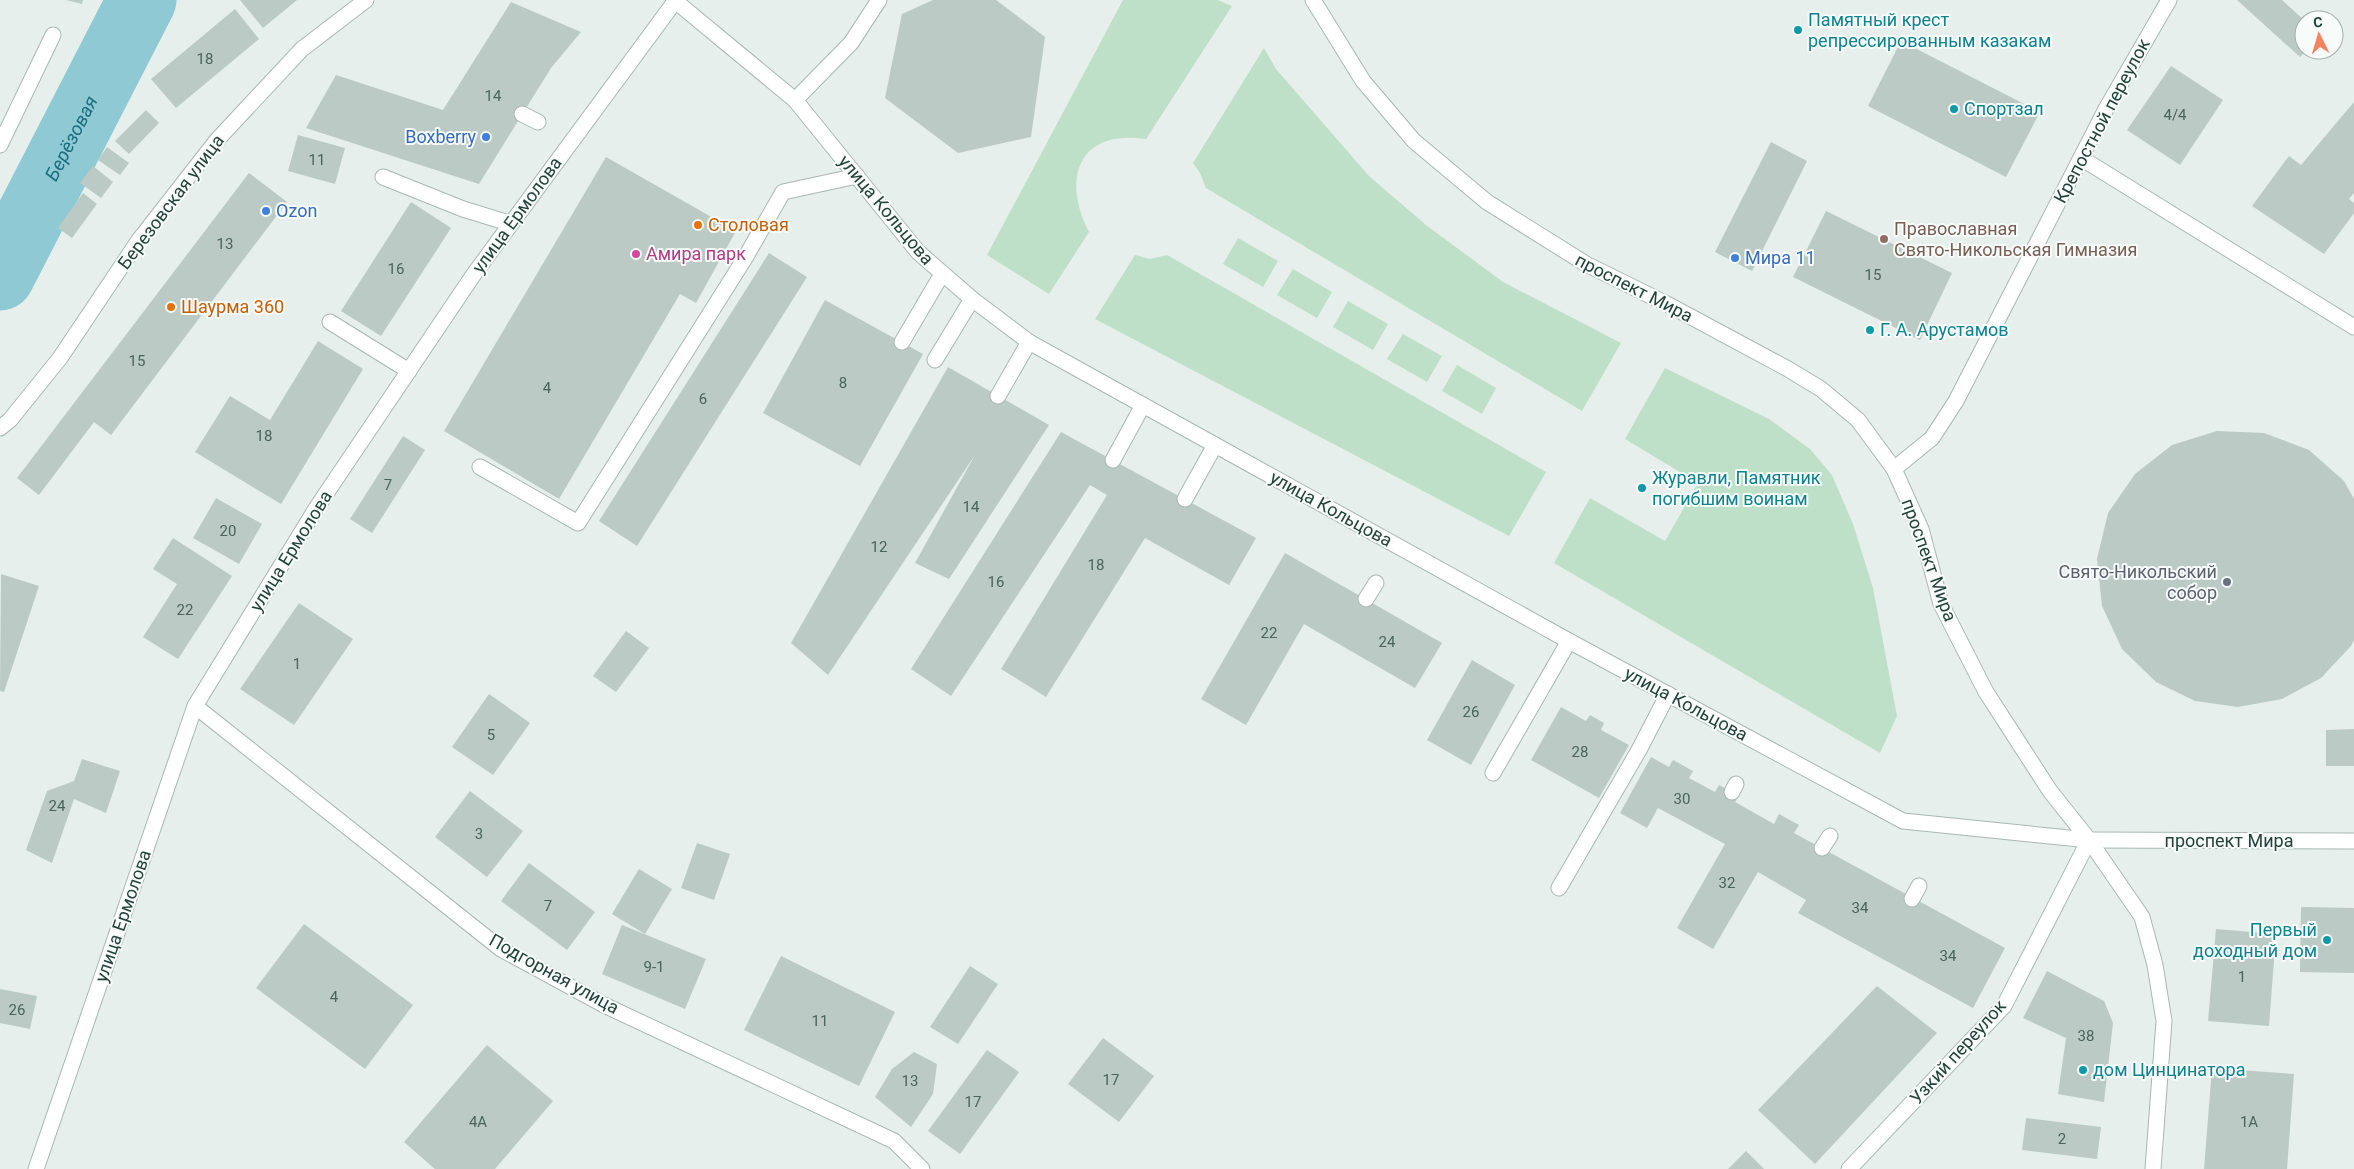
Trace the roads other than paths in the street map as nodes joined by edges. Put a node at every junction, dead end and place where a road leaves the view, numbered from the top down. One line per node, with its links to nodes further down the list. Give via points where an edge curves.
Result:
1 (366, 0): 25 (street, Березовская улица, via 302,49 217,140 140,240 60,358)
2 (675, 0): 7 (street, улица Кольцова); 14 (street, улица Ермолова)
3 (879, 0): 7 (street, via 852,43)
4 (1313, 0): 29 (street, проспект Мира, via 1363,81 1382,104 1414,141 1486,202 1586,264 1788,368 1820,389 1858,420)
5 (2169, 0): 11 (street, Крепостной переулок)
6 (53, 35): 10 (street)
7 (795, 100): 12 (street, улица Кольцова)
8 (522, 114): 9 (street)
9 (538, 122)
10 (0, 145)
11 (2081, 158): 18 (street); 29 (street, Крепостной переулок, via 1956,401 1932,438)
12 (857, 176): 15 (street, улица Кольцова, via 918,252); 28 (street, via 782,192 745,258 578,522)
13 (383, 177): 14 (street)
14 (509, 223): 22 (street, улица Ермолова)
15 (942, 274): 16 (street, улица Кольцова); 19 (street)
16 (972, 299): 20 (street, улица Кольцова); 21 (street)
17 (330, 322): 22 (street)
18 (2354, 327)
19 (902, 342)
20 (1029, 342): 23 (street); 24 (street, улица Кольцова)
21 (935, 360)
22 (408, 371): 35 (street, улица Ермолова, via 317,507)
23 (998, 396)
24 (1143, 405): 26 (street, улица Кольцова); 27 (street)
25 (0, 428)
26 (1215, 445): 30 (street); 33 (street, улица Кольцова)
27 (1113, 460)
28 (480, 467)
29 (1894, 470): 37 (street, проспект Мира, via 1921,529 1942,604 1986,692 2050,790)
30 (1185, 499)
31 (1376, 583): 32 (street)
32 (1366, 599)
33 (1569, 641): 34 (street, улица Кольцова); 36 (street)
34 (1668, 694): 37 (street, улица Кольцова, via 1903,820); 39 (street)
35 (195, 706): 40 (street, улица Ермолова); 41 (street, Подгорная улица, via 501,949 604,1004 894,1141)
36 (1493, 773)
37 (2089, 840): 38 (street, проспект Мира); 42 (street, Узкий переулок, via 2004,1006); 43 (street, via 2142,918 2155,964 2164,1021)
38 (2354, 841)
39 (1559, 888)
40 (36, 1169)
41 (922, 1169)
42 (1848, 1169)
43 (2153, 1169)

